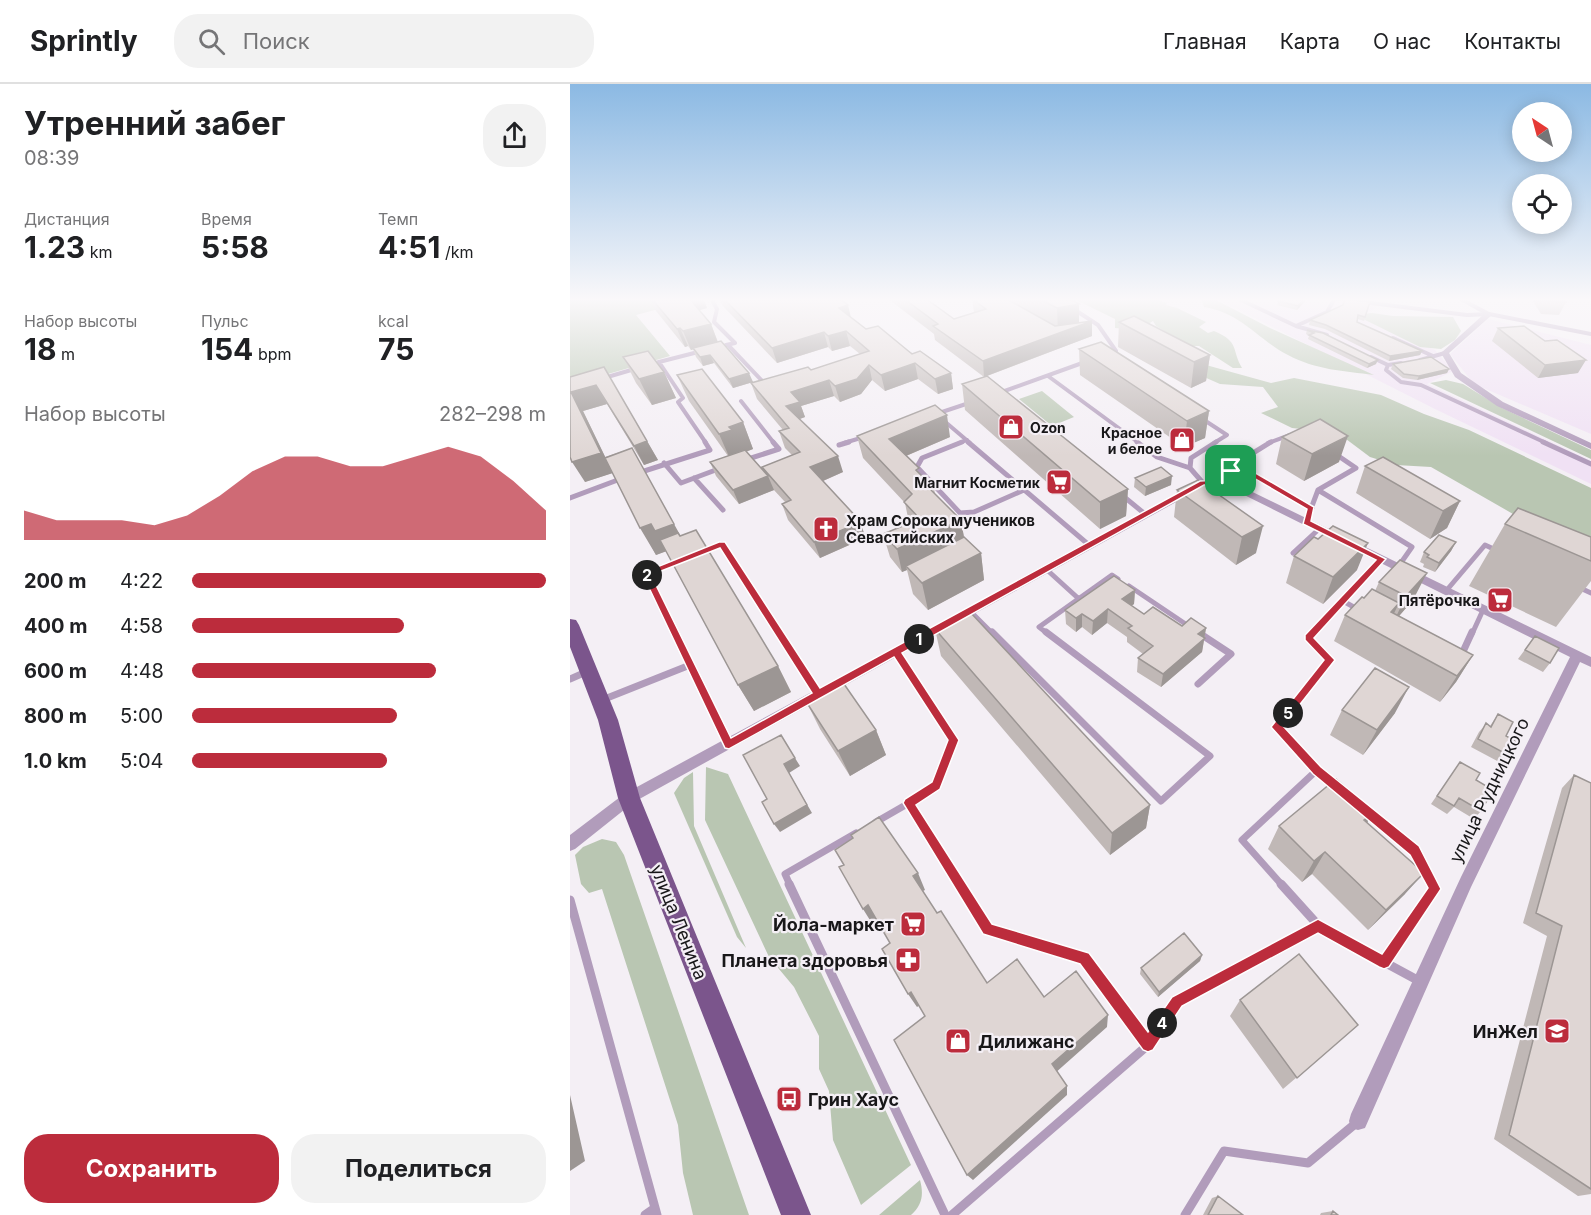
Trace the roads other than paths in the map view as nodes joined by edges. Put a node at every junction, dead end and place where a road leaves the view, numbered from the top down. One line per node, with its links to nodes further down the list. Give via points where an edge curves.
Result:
1 (705, 351): 11 (lane)
2 (733, 351): 16 (lane)
3 (1116, 351): 7 (lane); 10 (lane)
4 (1422, 351): 9 (lane)
5 (1448, 351): 6 (street)
6 (1445, 353): 9 (lane); 29 (street, via 1458,375 1500,404)
7 (1106, 354)
8 (1369, 356): 13 (lane)
9 (1434, 356): 13 (lane)
10 (1124, 359)
11 (659, 362): 15 (lane); 31 (lane, via 683,398 678,402 710,450)
12 (1087, 362): 14 (lane)
13 (1388, 365): 33 (lane, via 1386,370 1403,384 1420,385)
14 (1048, 376): 17 (lane); 36 (lane, via 1157,457)
15 (592, 381)
16 (768, 388)
17 (999, 393): 18 (lane); 21 (lane)
18 (988, 396)
19 (741, 400): 32 (lane, via 779,449)
20 (978, 400): 22 (lane)
21 (1008, 400)
22 (936, 414): 24 (lane); 27 (lane)
23 (1197, 416): 36 (lane, via 1227,435 1191,458)
24 (926, 417)
25 (872, 434): 28 (lane)
26 (1301, 436): 34 (lane, via 1293,434 1269,441)
27 (967, 440): 40 (lane); 40 (lane, via 922,458 917,467 960,513 974,512)
28 (839, 445)
29 (1591, 446)
30 (1327, 447): 41 (lane, via 1356,468)
31 (664, 463): 37 (lane, via 681,483); 43 (lane)
32 (737, 463)
33 (1591, 464)
34 (1237, 466): 38 (lane); 44 (lane)
35 (726, 467): 37 (lane)
36 (1190, 468): 39 (lane)
37 (694, 478): 45 (lane)
38 (1226, 482): 39 (street); 47 (street)
39 (1201, 488): 46 (street)
40 (1024, 490): 49 (lane)
41 (1318, 490): 44 (lane); 53 (lane, via 1412,547)
42 (1121, 494): 46 (lane)
43 (570, 498)
44 (1311, 508): 47 (lane)
45 (723, 510)
46 (1146, 514): 49 (street)
47 (1306, 522): 48 (street)
48 (1319, 528): 50 (lane); 52 (street)
49 (1089, 545): 54 (street)
50 (1293, 553)
51 (1506, 555): 56 (lane, via 1485,545)
52 (1381, 559): 53 (street); 59 (lane)
53 (1398, 567): 56 (street)
54 (1046, 569): 58 (lane); 61 (street)
55 (1570, 583): 57 (lane)
56 (1446, 591): 60 (street)
57 (1591, 593)
58 (1079, 599): 61 (lane, via 1039,627 1210,756 1161,801); 70 (lane, via 1112,575 1231,654)
59 (1343, 601): 62 (lane); 74 (lane, via 1309,638 1330,660 1276,727)
60 (1484, 610): 65 (street); 66 (lane)
61 (970, 611): 64 (street)
62 (1364, 612)
63 (570, 626): 68 (main road, улица Ленина)
64 (896, 652): 71 (street); 77 (lane, via 953,740 936,786)
65 (1584, 658): 83 (street, улица Рудницкого, via 1466,882)
66 (1457, 664)
67 (690, 665): 71 (lane, via 646,573 722,544); 72 (lane); 73 (lane)
68 (588, 671): 69 (lane); 72 (main road, улица Ленина)
69 (570, 679)
70 (1198, 684)
71 (818, 694): 73 (street)
72 (600, 700): 76 (main road, улица Ленина)
73 (729, 744): 76 (street)
74 (1317, 770): 75 (lane); 81 (lane, via 1242,840)
75 (1344, 792)
76 (629, 798): 79 (street); 88 (main road, улица Ленина)
77 (909, 803): 84 (lane, via 988,929 1084,958); 89 (lane, via 785,874)
78 (1362, 807): 82 (lane, via 1415,850 1435,889)
79 (570, 844)
80 (570, 900): 86 (lane)
81 (1318, 925): 82 (lane); 84 (lane, via 1177,1002)
82 (1384, 962): 83 (lane)
83 (1421, 982): 85 (street, улица Рудницкого)
84 (1148, 1045): 90 (lane)
85 (1358, 1121): 91 (lane, via 1308,1163 1224,1151)
86 (656, 1211): 87 (lane)
87 (645, 1215)
88 (796, 1215)
89 (945, 1215)
90 (952, 1215)
91 (1185, 1215)

